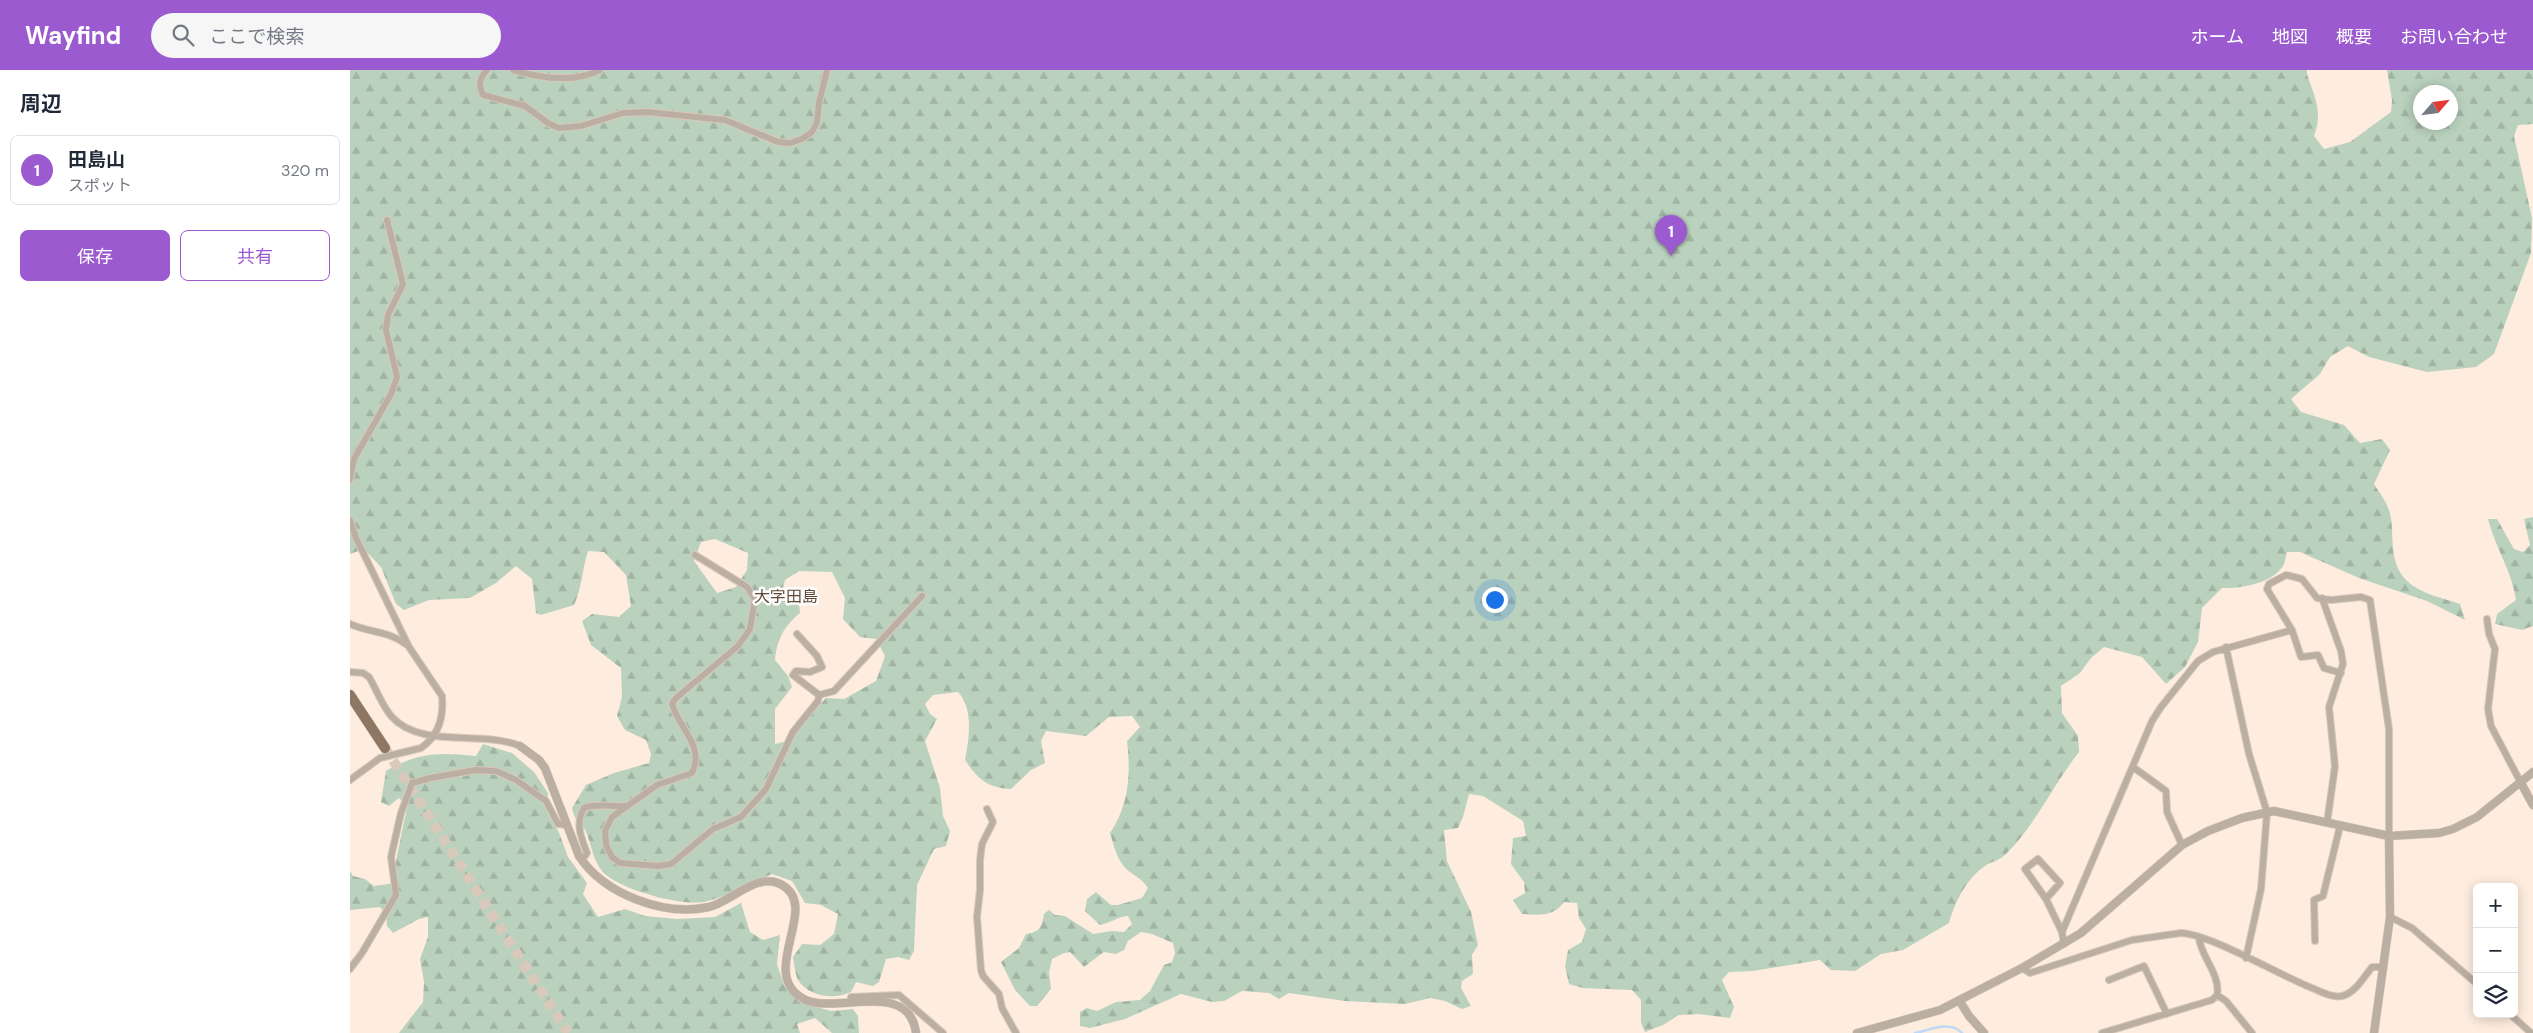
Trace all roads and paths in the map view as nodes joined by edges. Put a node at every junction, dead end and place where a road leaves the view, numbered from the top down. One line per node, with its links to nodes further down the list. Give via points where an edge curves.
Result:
1 (487, 70): 4 (street, via 480,78 479,86 484,95 525,106 548,124 559,128 581,126 623,113 647,112 725,120 778,142 790,143 812,132 818,122)
2 (513, 70): 3 (street, via 534,76 556,77 584,76)
3 (600, 70)
4 (827, 70)
5 (387, 220): 6 (street, via 403,284 388,315 386,330 397,377 354,460)
6 (350, 480)
7 (350, 520): 15 (street)
8 (694, 555): 28 (street, via 747,587 755,599 750,629 738,646 672,704 695,750 696,764 692,773 657,785)
9 (922, 596): 20 (street, via 842,685)
10 (2322, 598): 13 (street, via 2317,598 2302,579 2286,575 2269,584 2267,589); 18 (street, via 2341,651); 35 (street, via 2362,596 2370,600 2389,729)
11 (2487, 619): 27 (street, via 2495,649 2488,709 2491,726)
12 (350, 624): 15 (street, via 395,636)
13 (2292, 630): 16 (street); 18 (street, via 2301,657 2318,655 2324,668)
14 (797, 634): 20 (street, via 817,656 822,667 810,672 796,671 793,675)
15 (409, 647): 21 (street, via 442,696 443,706)
16 (2226, 647): 24 (street, via 2198,661 2160,707); 31 (street, via 2249,754)
17 (350, 672): 21 (street, via 369,677 383,705 399,724)
18 (2341, 673): 32 (street, via 2329,707 2335,766)
19 (350, 695): 23 (main road)
20 (819, 695): 28 (street, via 818,702 793,732 775,773 756,802 742,817 713,829 671,864 620,863 612,857 605,831 612,817)
21 (435, 736): 22 (street, via 498,739); 26 (street, via 421,748 380,758)
22 (520, 746): 33 (street, via 545,768)
23 (385, 748)
24 (2133, 767): 36 (street, via 2166,791 2167,812); 40 (street)
25 (2533, 772): 27 (street)
26 (350, 780)
27 (2520, 783): 29 (street); 35 (street, via 2485,812 2453,829)
28 (626, 805): 37 (street, via 589,805 584,808 578,820 587,853)
29 (2533, 805)
30 (987, 809): 57 (street, via 993,822 982,844 980,860 977,917 981,970 999,994 1002,1008)
31 (2267, 812): 32 (street); 36 (street, via 2208,831); 44 (street, via 2261,889)
32 (2327, 823): 34 (street)
33 (566, 825): 37 (street); 47 (street, via 558,824 546,800 496,771 476,770 412,783 391,857 396,895)
34 (2340, 826): 35 (street); 42 (street, via 2323,896 2314,900)
35 (2389, 836): 39 (street)
36 (2182, 845): 43 (street, via 2096,922)
37 (582, 860): 52 (street, via 599,879 619,893 665,906 709,907 758,883 772,881 782,885 795,902 796,915 785,962 791,987 800,998 814,1004)
38 (2046, 899): 38 (street, via 2060,883 2038,859 2025,869); 40 (street)
39 (2390, 917): 45 (street); 49 (street, via 2412,928)
40 (2062, 932): 43 (street)
41 (2199, 938): 44 (street); 46 (street, via 2181,933 2132,940 2030,973); 50 (street, via 2217,983)
42 (2315, 941)
43 (2064, 944): 46 (street)
44 (2246, 958): 45 (street, via 2333,996 2353,991 2372,967)
45 (2384, 967): 62 (street)
46 (2022, 968): 51 (street)
47 (350, 969)
48 (2109, 980): 53 (street, via 2144,966)
49 (2473, 981)
50 (2217, 995): 53 (street, via 2204,1004); 61 (street, via 2226,1001)
51 (1959, 1000): 58 (street, via 1916,1018); 59 (street)
52 (850, 1003): 55 (street, via 887,1002 901,1008 911,1018); 56 (street, via 852,997 899,995)
53 (2167, 1014): 60 (street)
54 (2514, 1018): 63 (street)
55 (916, 1033)
56 (943, 1033)
57 (1016, 1033)
58 (1857, 1033)
59 (1984, 1033)
60 (2102, 1033)
61 (2252, 1033)
62 (2374, 1033)
63 (2531, 1033)

